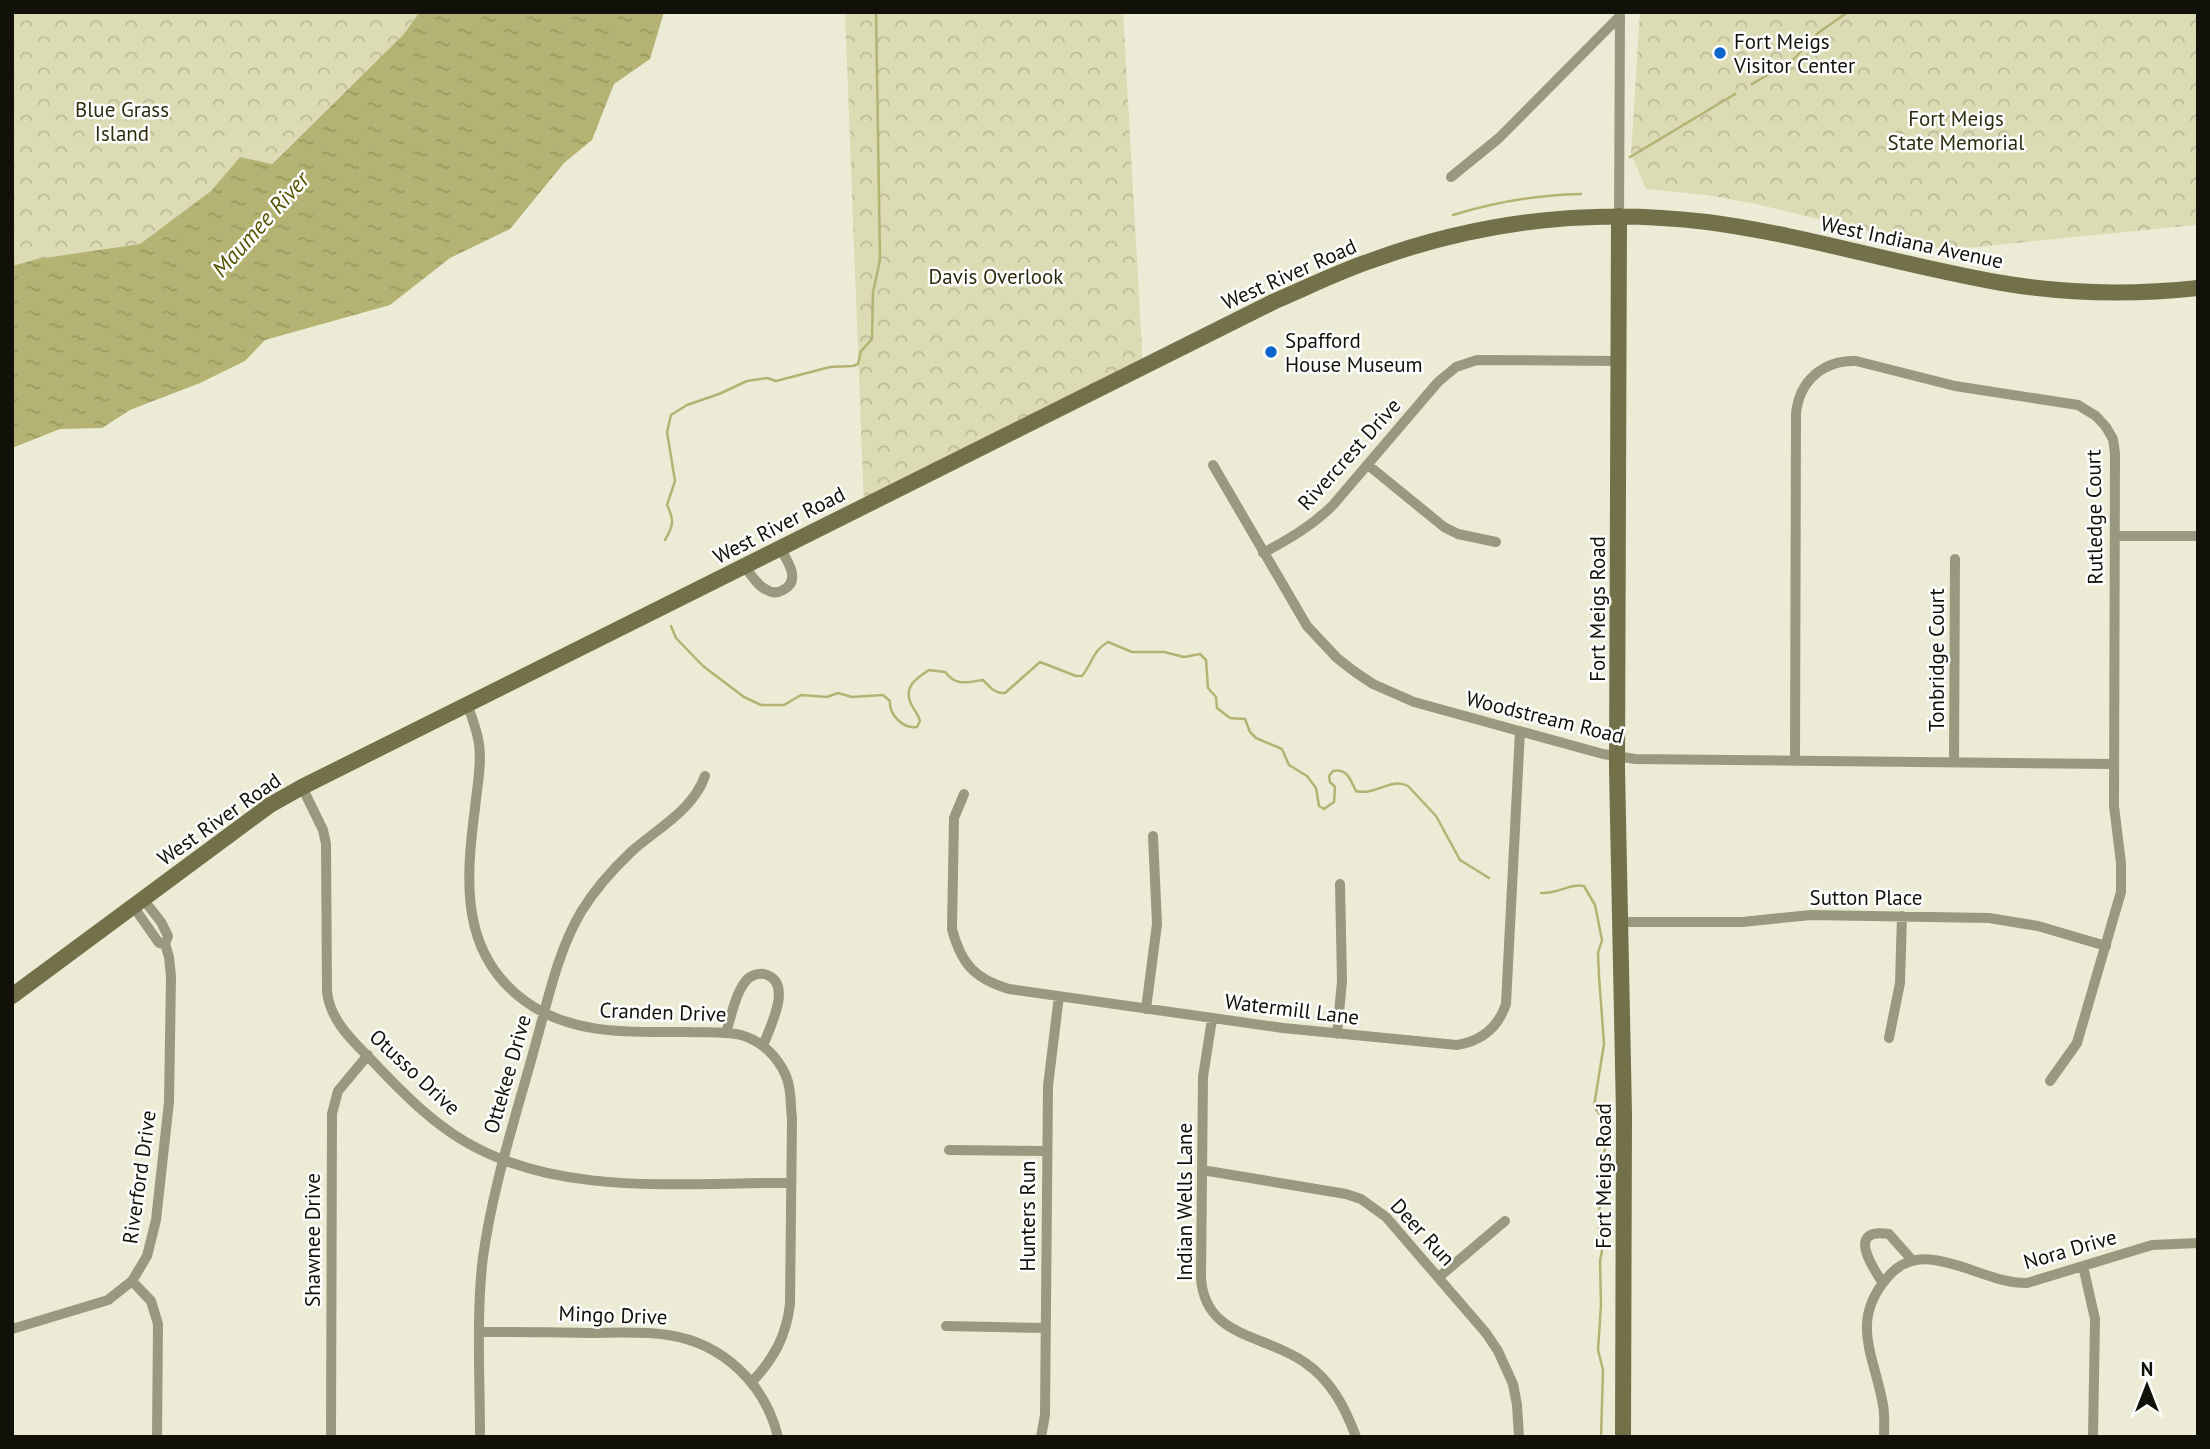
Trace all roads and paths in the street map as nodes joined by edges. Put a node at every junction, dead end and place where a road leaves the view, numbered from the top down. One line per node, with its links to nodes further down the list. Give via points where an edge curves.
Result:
1 (1451, 177): 2 (street, Fort Meigs Road, via 1499,138 1620,16)
2 (1619, 216): 3 (main road, West Indiana Avenue, via 1708,222 2043,289 2124,292); 4 (main road, Fort Meigs Road); 10 (main road, West River Road, via 1498,226 1372,260 1275,301)
3 (2198, 288)
4 (1619, 360): 5 (street, Rivercrest Drive, via 1492,359 1462,364 1438,382); 16 (main road, Fort Meigs Road)
5 (1367, 465): 9 (street, via 1444,527); 11 (street, Rivercrest Drive, via 1317,521)
6 (1213, 466): 11 (street, Woodstream Road)
7 (2115, 536): 8 (street); 17 (street, Rutledge Court, via 2114,446 2106,427 2084,408 1955,386 1863,362 1841,362 1820,370 1801,392 1796,414); 19 (street, Rutledge Court)
8 (2198, 536)
9 (1496, 542)
10 (779, 548): 13 (main road, West River Road); 13 (street, via 792,569 786,589 765,590)
11 (1263, 553): 15 (street, Woodstream Road, via 1307,626 1355,672 1414,702)
12 (1955, 559): 18 (street, Tonbridge Court)
13 (744, 566): 14 (main road, West River Road)
14 (467, 704): 21 (main road, West River Road); 32 (street, Cranden Drive, via 480,751 469,863 472,917 483,951 498,974 522,999)
15 (1520, 731): 16 (street, Woodstream Road); 35 (street, Watermill Lane, via 1508,989 1500,1018 1479,1039 1457,1045)
16 (1617, 757): 17 (street, Woodstream Road); 27 (main road, Fort Meigs Road)
17 (1795, 760): 18 (street, Woodstream Road)
18 (1954, 762): 19 (street, Woodstream Road)
19 (2114, 764): 28 (street, Rutledge Court, via 2122,877)
20 (705, 776): 32 (street, Ottekee Drive, via 692,800 632,851 593,894 564,945)
21 (302, 787): 25 (main road, West River Road, via 270,805); 38 (street, Otusso Drive, via 326,844 328,1000 337,1021)
22 (964, 793): 30 (street, Watermill Lane, via 954,818 952,929 956,943 970,968 989,982)
23 (1153, 836): 31 (street, via 1157,924)
24 (1340, 884): 35 (street, via 1342,981)
25 (138, 902): 29 (main road, West River Road); 50 (street, Riverford Drive, via 169,957 171,1065 152,1242)
26 (1902, 916): 27 (street, Sutton Place); 28 (street, Sutton Place, via 2017,921); 36 (street, via 1900,983)
27 (1622, 922): 64 (main road, Fort Meigs Road)
28 (2106, 946): 39 (street, Rutledge Court, via 2077,1043)
29 (12, 996)
30 (1059, 996): 31 (street, Watermill Lane); 41 (street, Hunters Run, via 1048,1086)
31 (1146, 1009): 33 (street, Watermill Lane)
32 (544, 1013): 34 (street, Cranden Drive, via 601,1030); 42 (street, Ottekee Drive)
33 (1212, 1019): 35 (street, Watermill Lane); 43 (street, Indian Wells Lane, via 1203,1077)
34 (726, 1033): 37 (street, Cranden Drive); 37 (street, via 745,982 765,974 774,980 779,993)
35 (1337, 1034)
36 (1889, 1038)
37 (763, 1046): 44 (street, via 779,1063 789,1084)
38 (368, 1055): 42 (street, Otusso Drive, via 439,1125); 58 (street, Shawnee Drive, via 338,1091 332,1114)
39 (2050, 1081)
40 (949, 1150): 41 (street)
41 (1047, 1150): 53 (street, Hunters Run)
42 (504, 1161): 44 (street, Otusso Drive, via 581,1180); 55 (street, Ottekee Drive, via 483,1260)
43 (1202, 1170): 49 (street, Deer Run, via 1361,1199 1386,1217); 62 (street, Indian Wells Lane, via 1201,1278 1209,1307 1231,1329 1293,1354 1316,1371 1335,1394)
44 (791, 1183): 56 (street, via 789,1319 779,1348)
45 (1505, 1221): 49 (street)
46 (2198, 1243): 48 (street, Nora Drive, via 2152,1245)
47 (1912, 1260): 48 (street, Nora Drive, via 1947,1262 2013,1283); 51 (street); 51 (street, via 1889,1234 1870,1237 1866,1254)
48 (2084, 1266): 66 (street, via 2095,1319)
49 (1439, 1277): 63 (street, Deer Run, via 1486,1333 1505,1364 1517,1405)
50 (132, 1281): 54 (street, Riverford Drive, via 94,1306); 57 (street, via 150,1301 158,1324)
51 (1883, 1283): 65 (street, via 1875,1293 1866,1325 1884,1407)
52 (946, 1326): 53 (street)
53 (1046, 1328): 61 (street, Hunters Run)
54 (12, 1329)
55 (481, 1332): 56 (street, Mingo Drive, via 666,1335 714,1350); 59 (street, Ottekee Drive)
56 (751, 1382): 60 (street, Mingo Drive)
57 (157, 1437)
58 (331, 1437)
59 (480, 1437)
60 (779, 1437)
61 (1041, 1437)
62 (1356, 1437)
63 (1519, 1437)
64 (1623, 1437)
65 (1884, 1437)
66 (2093, 1437)

